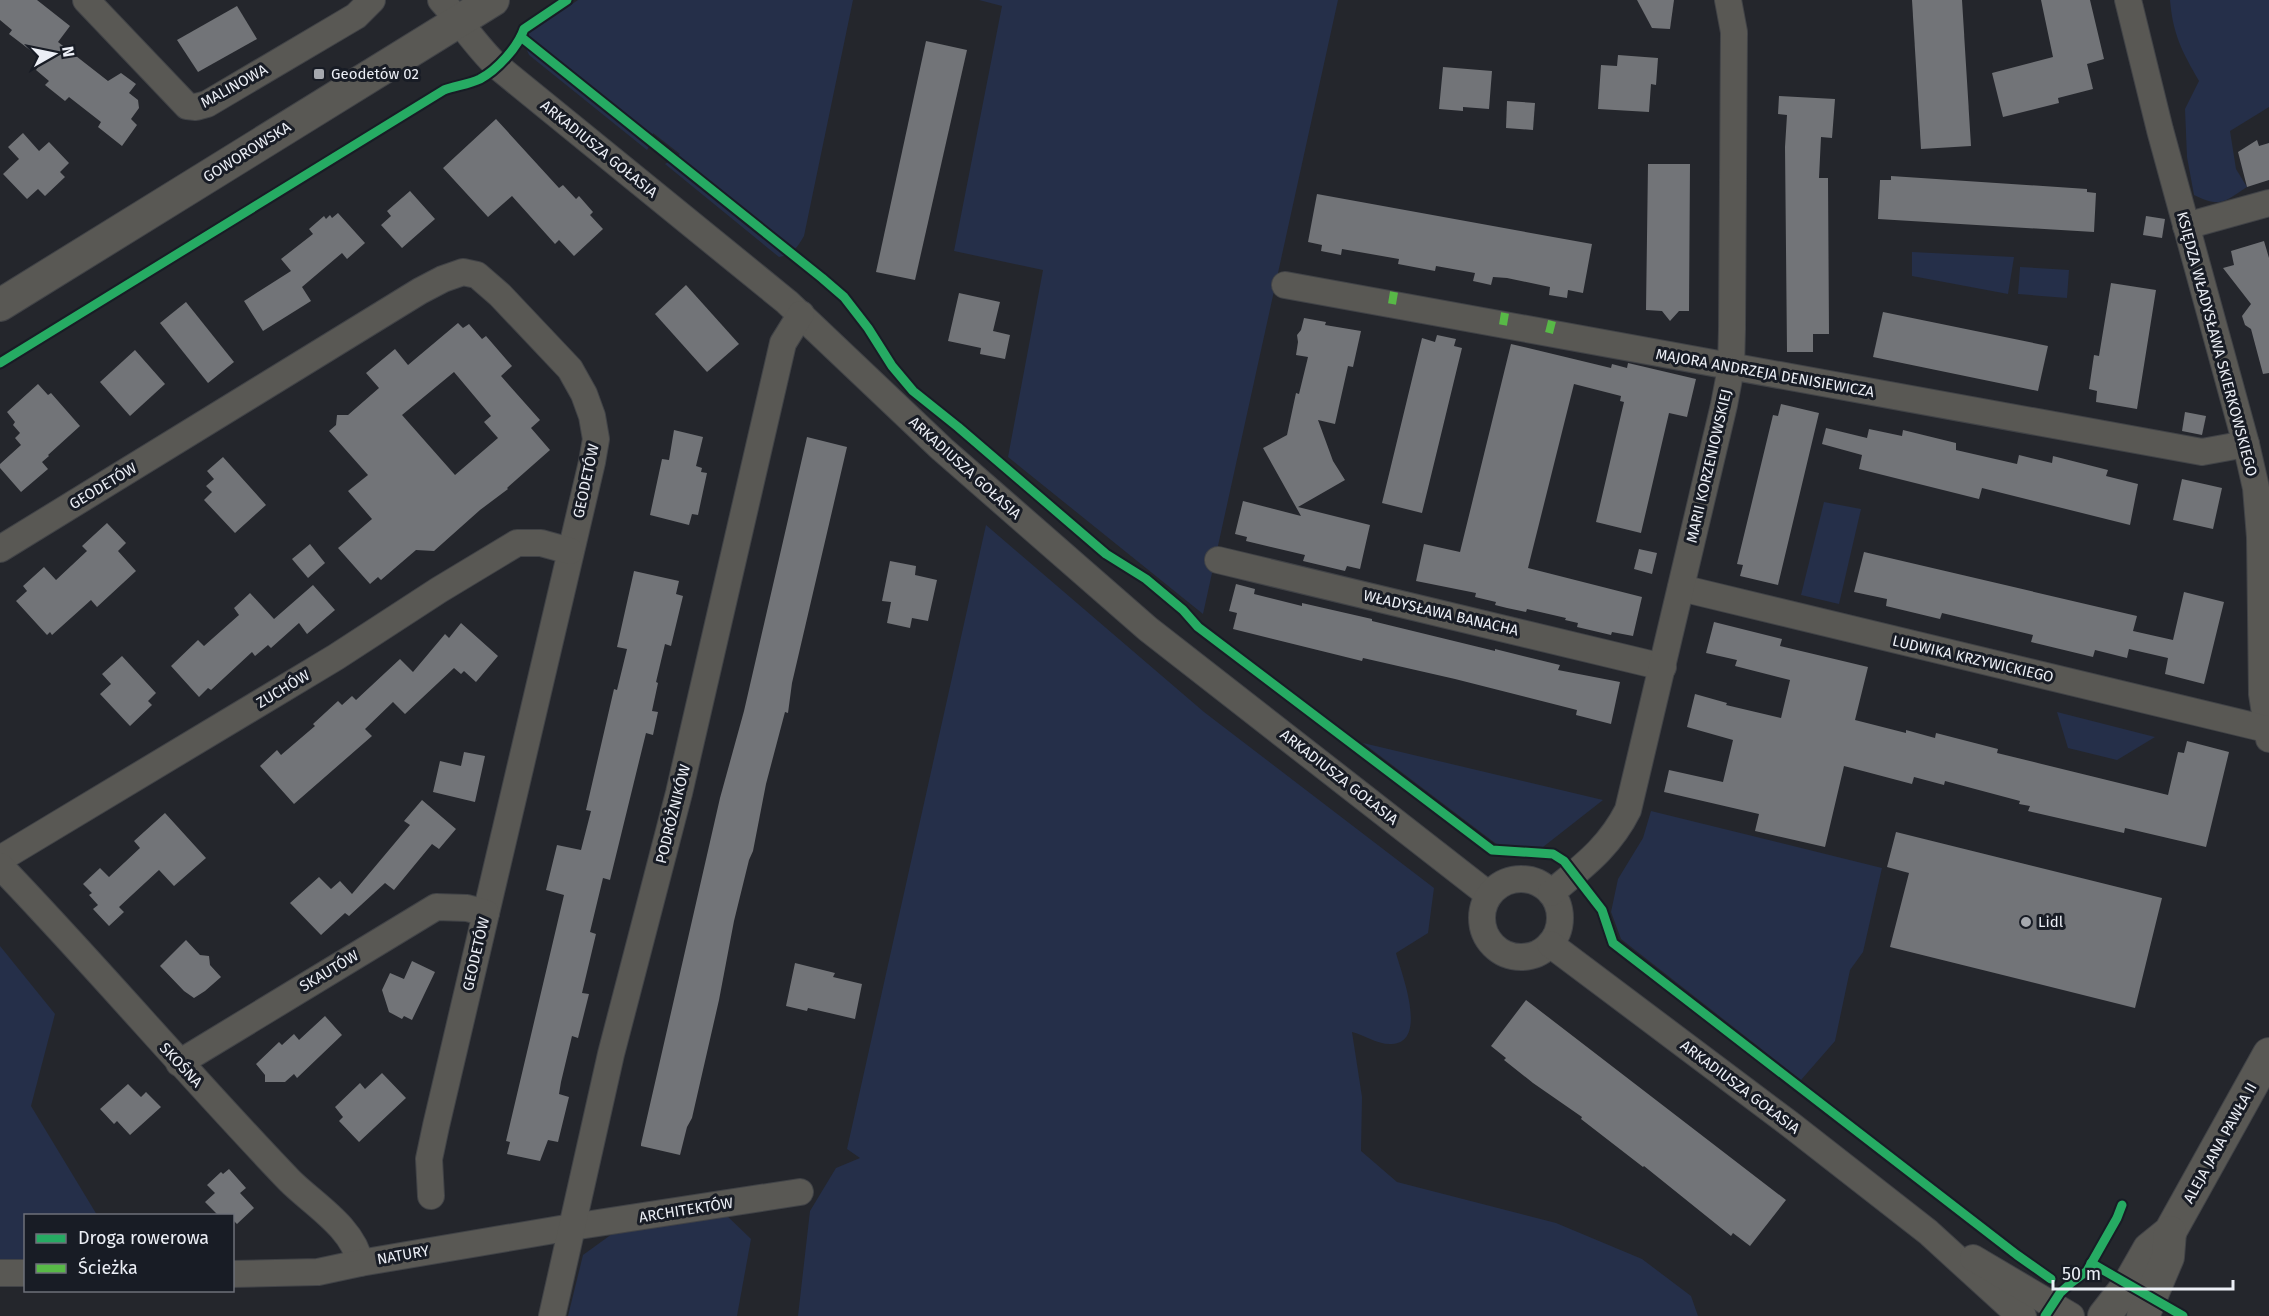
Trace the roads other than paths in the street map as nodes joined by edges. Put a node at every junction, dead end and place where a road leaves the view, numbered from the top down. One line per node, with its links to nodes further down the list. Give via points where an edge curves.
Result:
1 (86, 0): 2 (street, MALINOWA, via 187,106 196,107 356,16)
2 (372, 0)
3 (493, 0): 6 (street, GOWOROWSKA)
4 (1728, 0): 12 (street, MARII KORZENIOWSKIEJ, via 1734,32)
5 (2128, 0): 8 (street, KSIĘDZA WŁADYSŁAWA SKIERKOWSKIEGO)
6 (451, 10): 10 (street, GOWOROWSKA); 11 (street, ARKADIUSZA GOŁASIA, via 477,47 497,66)
7 (2269, 203): 8 (street)
8 (2186, 226): 13 (street, KSIĘDZA WŁADYSŁAWA SKIERKOWSKIEGO)
9 (1285, 285): 12 (street, MAJORA ANDRZEJA DENISIEWICZA)
10 (0, 304)
11 (801, 314): 23 (street, ARKADIUSZA GOŁASIA, via 942,449 1148,629); 30 (street, PODRÓŻNIKÓW, via 783,343 679,793 611,1054)
12 (1731, 368): 13 (street, MAJORA ANDRZEJA DENISIEWICZA, via 2202,452); 17 (street, MARII KORZENIOWSKIEJ)
13 (2246, 444): 19 (street, KSIĘDZA WŁADYSŁAWA SKIERKOWSKIEGO, via 2256,488 2260,537 2262,694)
14 (0, 549): 15 (street, GEODETÓW, via 420,291 463,272 477,275 500,295 570,369 584,394 596,439)
15 (570, 551): 20 (street, ZUCHÓW, via 542,543 517,543 336,657); 24 (street, GEODETÓW)
16 (1218, 560): 18 (street, WŁADYSŁAWA BANACHA)
17 (1681, 588): 18 (street, MARII KORZENIOWSKIEJ); 19 (street, LUDWIKA KRZYWICKIEGO)
18 (1663, 667): 22 (street, MARII KORZENIOWSKIEJ, via 1628,810 1618,831 1590,861)
19 (2268, 734)
20 (0, 858)
21 (0, 866): 27 (street, SKOŚNA)
22 (1551, 893): 23 (street, via 1541,884 1523,879 1505,882); 25 (street, via 1560,920)
23 (1489, 895): 25 (street, via 1481,923 1493,947 1519,958 1538,954)
24 (486, 913): 27 (street, SKAUTÓW, via 436,907); 29 (street, GEODETÓW, via 431,1148)
25 (1550, 944): 31 (street, ARKADIUSZA GOŁASIA)
26 (2269, 1054): 32 (street, ALEJA JANA PAWŁA II)
27 (179, 1063): 33 (street, SKOŚNA, via 345,1233)
28 (801, 1192): 30 (street, ARCHITEKTÓW)
29 (431, 1196)
30 (572, 1227): 33 (street, NATURY); 37 (street, PODRÓŻNIKÓW)
31 (1928, 1232): 38 (street, ARKADIUSZA GOŁASIA); 39 (street, ARKADIUSZA GOŁASIA)
32 (2170, 1232): 40 (street, ALEJA JANA PAWŁA II, via 2149,1249); 41 (street, ALEJA JANA PAWŁA II, via 2168,1257)
33 (360, 1263): 36 (street, NATURY, via 318,1272)
34 (0, 1273): 35 (street)
35 (24, 1273)
36 (234, 1274)
37 (552, 1316)
38 (2023, 1316)
39 (2071, 1316)
40 (2104, 1316)
41 (2143, 1316)

